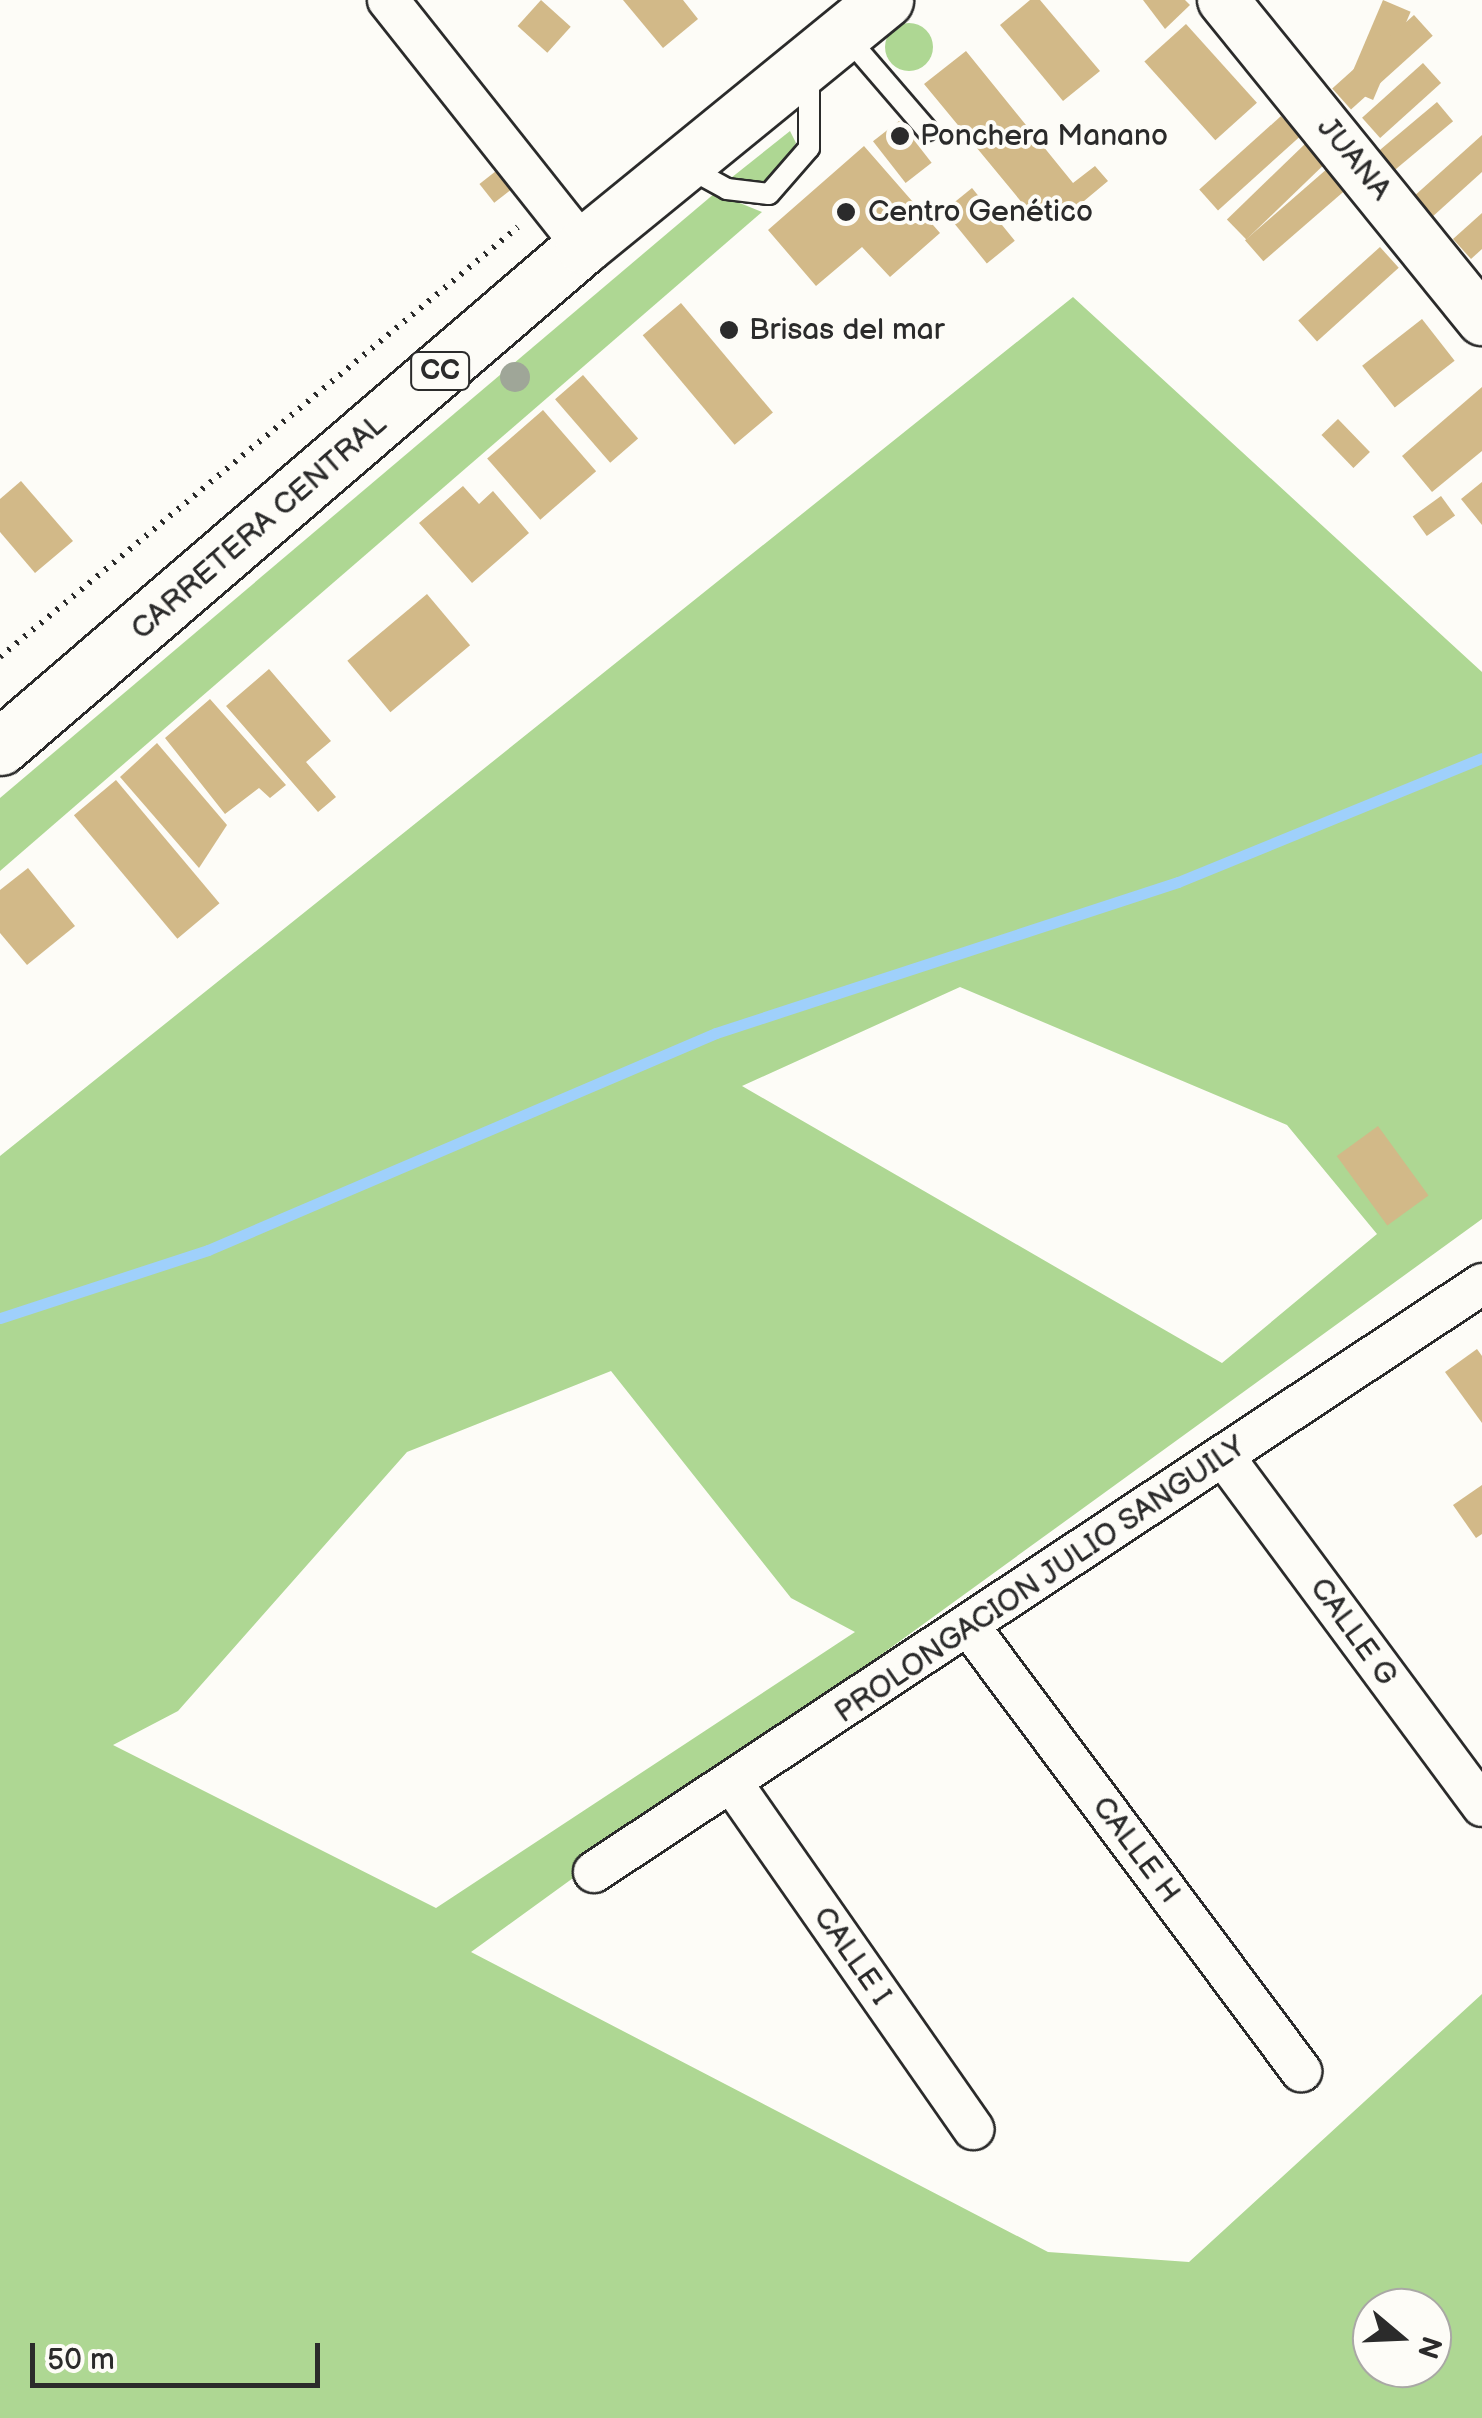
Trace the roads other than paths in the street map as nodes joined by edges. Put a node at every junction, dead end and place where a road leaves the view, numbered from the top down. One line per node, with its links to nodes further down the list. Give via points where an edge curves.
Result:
1 (388, 0): 6 (street)
2 (1223, 0): 7 (street, JUANA)
3 (846, 32): 4 (lane); 5 (highway, CARRETERA CENTRAL / CC); 5 (lane, via 809,148 790,178 752,196)
4 (927, 130)
5 (683, 164): 6 (highway, CARRETERA CENTRAL / CC)
6 (584, 246): 8 (highway, CARRETERA CENTRAL / CC)
7 (1482, 320)
8 (0, 747)
9 (1481, 1285): 10 (street, PROLONGACION JULIO SANGUILY)
10 (1224, 1458): 11 (street, PROLONGACION JULIO SANGUILY); 13 (street, CALLE G)
11 (970, 1629): 12 (street, PROLONGACION JULIO SANGUILY); 15 (street, CALLE H)
12 (732, 1783): 14 (street, PROLONGACION JULIO SANGUILY); 16 (street, CALLE I)
13 (1482, 1806)
14 (594, 1872)
15 (1301, 2070)
16 (973, 2129)

